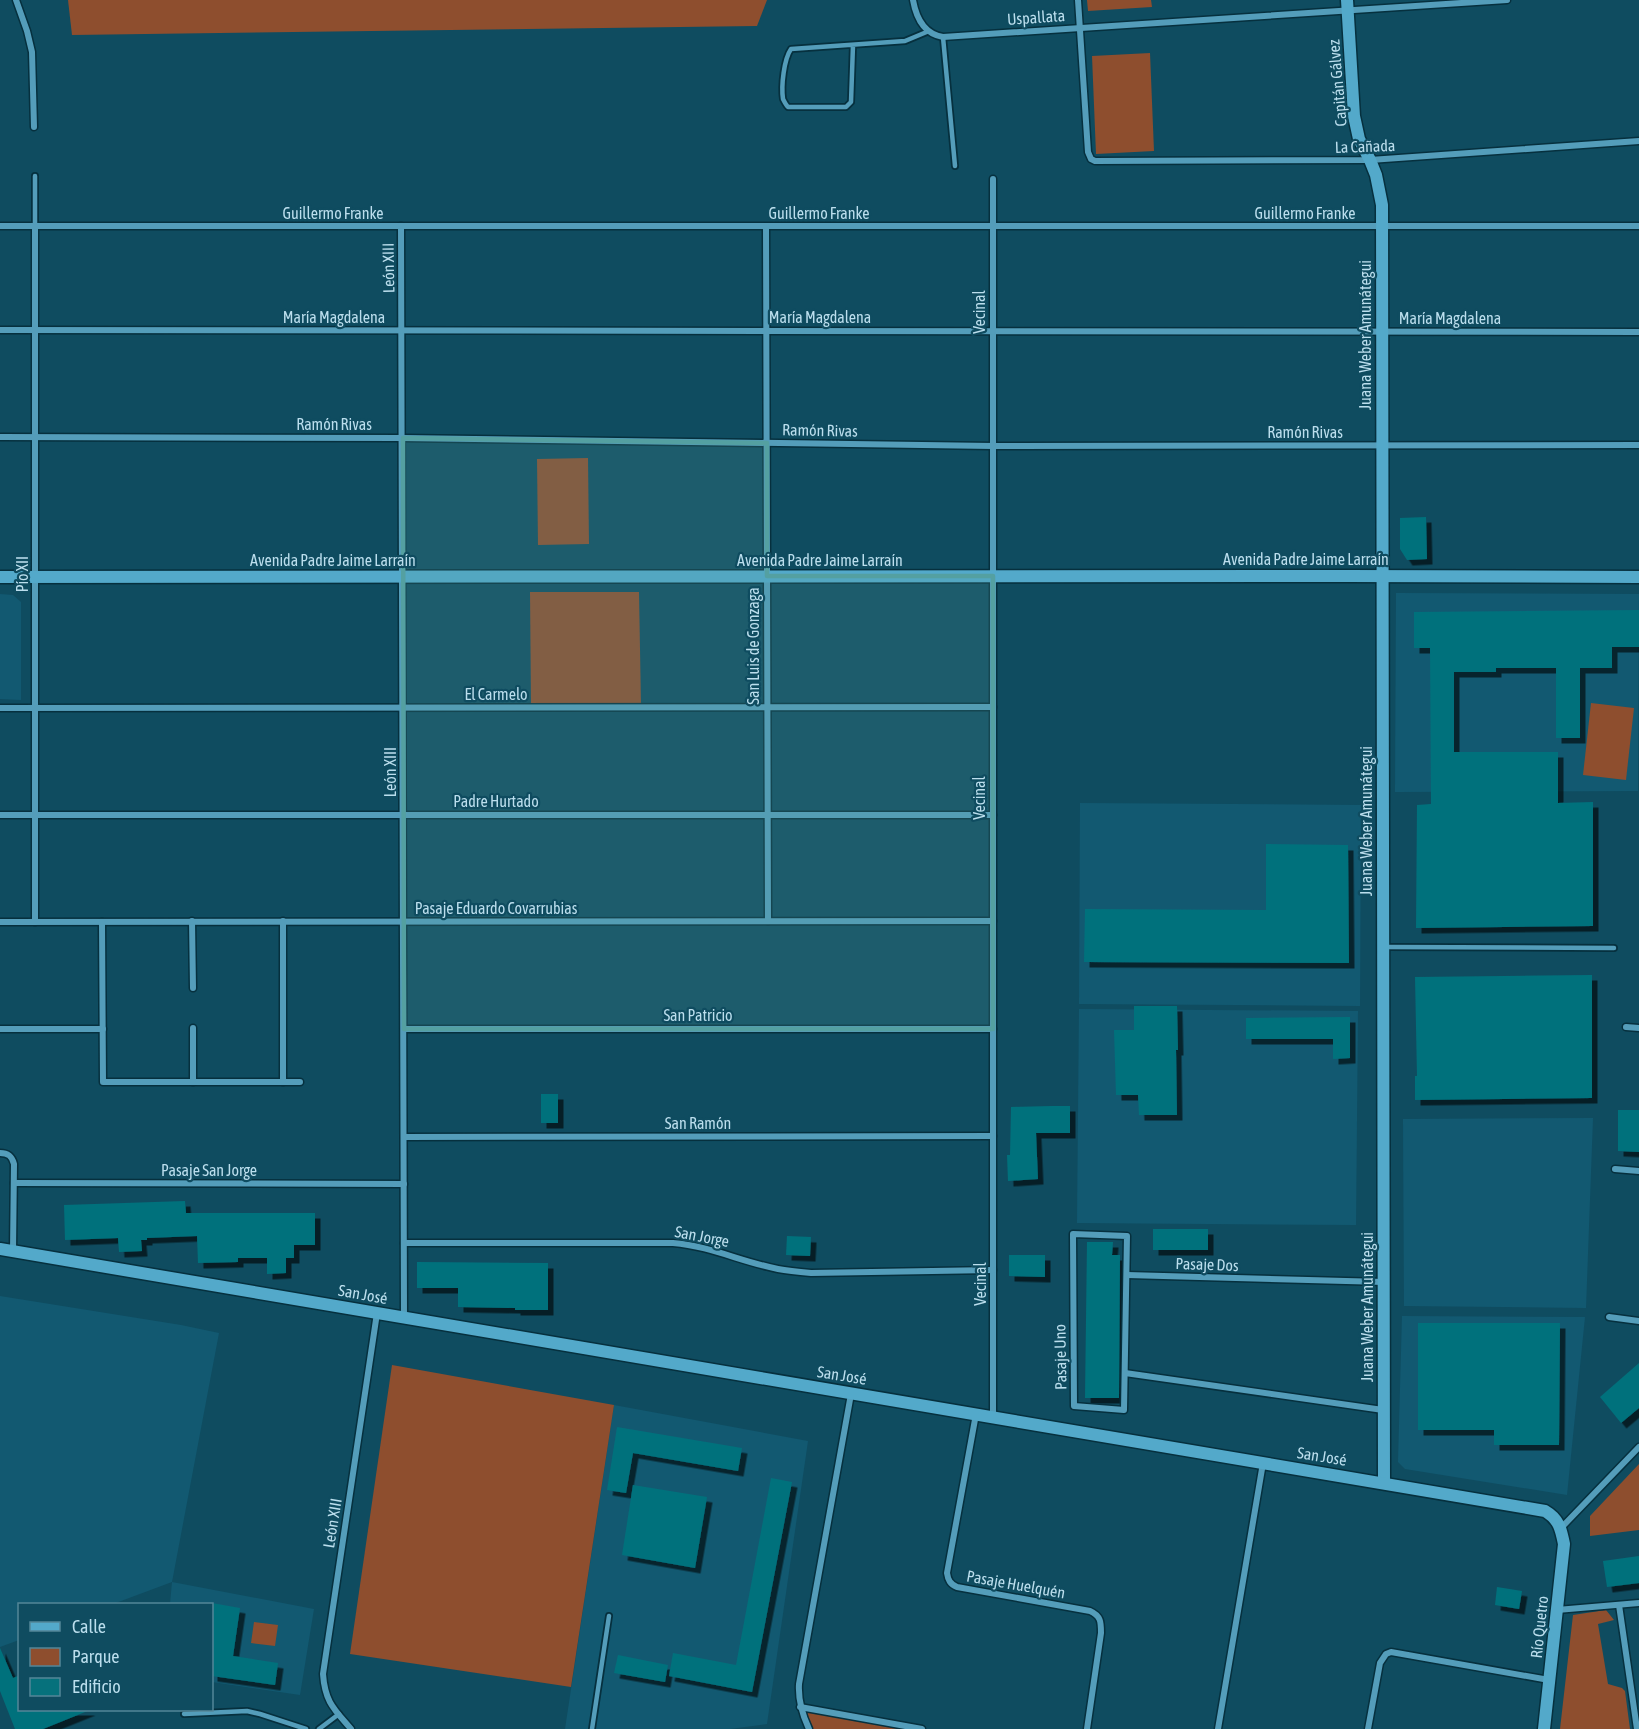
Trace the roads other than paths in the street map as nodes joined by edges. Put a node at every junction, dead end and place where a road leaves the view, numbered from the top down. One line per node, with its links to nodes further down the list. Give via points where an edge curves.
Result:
1 (16, 0): 10 (street, via 32,52)
2 (913, 0): 7 (street, via 915,12)
3 (1078, 0): 6 (street)
4 (1507, 0): 5 (street, Uspallata)
5 (1347, 5): 6 (street, Uspallata); 12 (street, Capitán Gálvez, via 1354,116 1359,139)
6 (1080, 27): 8 (street, Uspallata); 12 (street, La Cañada, via 1091,159)
7 (928, 32): 8 (street, Uspallata); 9 (lane, via 905,42)
8 (943, 37): 13 (lane)
9 (853, 45): 9 (lane, via 791,49 784,66 783,100 788,107 846,107 851,102)
10 (34, 127)
11 (1639, 141): 12 (street, La Cañada)
12 (1370, 160): 19 (street, Juana Weber Amunátegui, via 1382,206)
13 (955, 166)
14 (35, 176): 17 (lane)
15 (993, 179): 22 (street, Vecinal)
16 (0, 226): 17 (street, Guillermo Franke)
17 (35, 226): 18 (street, Guillermo Franke); 24 (street, Pío XII)
18 (401, 226): 21 (street, Guillermo Franke); 25 (street, León XIII)
19 (1381, 226): 20 (street, Guillermo Franke); 22 (street, Guillermo Franke); 28 (street, Juana Weber Amunátegui)
20 (1639, 226)
21 (766, 227): 22 (street, Guillermo Franke); 26 (street, San Luis de Gonzaga)
22 (993, 227): 27 (street, Vecinal)
23 (0, 330): 24 (street, María Magdalena)
24 (35, 330): 25 (street, María Magdalena); 31 (street, Pío XII)
25 (402, 330): 26 (street, María Magdalena); 32 (street, León XIII)
26 (766, 331): 27 (street, María Magdalena); 33 (street, San Luis de Gonzaga)
27 (993, 331): 28 (street, María Magdalena); 35 (street, Vecinal)
28 (1382, 332): 29 (street, María Magdalena); 36 (street, Juana Weber Amunátegui)
29 (1639, 332)
30 (0, 437): 31 (street, Ramón Rivas)
31 (35, 437): 32 (street, Ramón Rivas); 37 (street, Pío XII)
32 (403, 438): 33 (street, Ramón Rivas); 38 (street, León XIII)
33 (766, 443): 35 (street, Ramón Rivas); 39 (street, San Luis de Gonzaga)
34 (1639, 445): 36 (street, Ramón Rivas)
35 (993, 446): 36 (street, Ramón Rivas); 40 (street, Vecinal)
36 (1382, 446): 41 (street, Juana Weber Amunátegui)
37 (35, 576): 38 (street, Avenida Padre Jaime Larraín); 42 (street, Avenida Padre Jaime Larraín); 47 (street, Pío XII)
38 (403, 576): 39 (street, Avenida Padre Jaime Larraín); 48 (street, León XIII)
39 (767, 576): 40 (street, Avenida Padre Jaime Larraín); 44 (street, San Luis de Gonzaga)
40 (993, 576): 41 (street, Avenida Padre Jaime Larraín); 45 (street, Vecinal)
41 (1382, 576): 43 (street, Avenida Padre Jaime Larraín); 62 (street, Juana Weber Amunátegui)
42 (0, 577)
43 (1639, 577)
44 (767, 707): 45 (street, El Carmelo); 48 (street, El Carmelo); 52 (street, San Luis de Gonzaga)
45 (993, 707): 53 (street, Vecinal)
46 (0, 708): 47 (street, El Carmelo)
47 (35, 708): 48 (street, El Carmelo); 50 (street, Pío XII)
48 (403, 708): 51 (street, León XIII)
49 (0, 815): 50 (street, Padre Hurtado)
50 (35, 815): 51 (street, Padre Hurtado); 60 (street, Pío XII)
51 (403, 815): 52 (street, Padre Hurtado); 56 (street, León XIII)
52 (767, 815): 53 (street, Padre Hurtado); 57 (street, San Luis de Gonzaga)
53 (993, 815): 58 (street, Vecinal)
54 (192, 921): 55 (street, Pasaje Eduardo Covarrubias); 61 (street, Pasaje Eduardo Covarrubias); 64 (street)
55 (283, 921): 56 (street, Pasaje Eduardo Covarrubias); 73 (street)
56 (404, 921): 57 (street, Pasaje Eduardo Covarrubias); 70 (street, León XIII)
57 (768, 921): 58 (street, Pasaje Eduardo Covarrubias)
58 (993, 921): 71 (street, Vecinal)
59 (0, 922): 60 (street, Pasaje Eduardo Covarrubias)
60 (35, 922): 61 (street, Pasaje Eduardo Covarrubias)
61 (102, 922): 69 (street)
62 (1383, 948): 63 (lane); 87 (street, Juana Weber Amunátegui)
63 (1614, 948)
64 (193, 988)
65 (1626, 1027): 67 (street)
66 (193, 1028): 72 (street)
67 (1639, 1028)
68 (0, 1029): 69 (street)
69 (103, 1029): 72 (street, via 103,1082)
70 (404, 1029): 71 (street, San Patricio); 76 (street, León XIII)
71 (993, 1029): 75 (street, Vecinal)
72 (193, 1082): 73 (street)
73 (283, 1082): 74 (street)
74 (300, 1082)
75 (993, 1136): 76 (street, San Ramón); 85 (street, Vecinal)
76 (404, 1137): 81 (street, León XIII)
77 (0, 1153): 80 (street, via 13,1160)
78 (1615, 1169): 79 (street)
79 (1639, 1171)
80 (14, 1183): 81 (street, Pasaje San Jorge); 84 (street)
81 (404, 1184): 82 (street, León XIII)
82 (404, 1243): 85 (street, San Jorge, via 673,1243 703,1247 775,1269 810,1273); 90 (street, León XIII)
83 (0, 1249): 84 (street, San José)
84 (13, 1251): 88 (street, San José)
85 (993, 1270): 96 (street, Vecinal)
86 (1127, 1275): 87 (street, Pasaje Dos); 92 (street); 92 (street, Pasaje Uno, via 1127,1236 1072,1234 1074,1406 1124,1410)
87 (1384, 1282): 94 (street, Juana Weber Amunátegui)
88 (378, 1313): 90 (street, San José); 108 (street, León XIII, via 323,1674 327,1698)
89 (1609, 1317): 91 (street)
90 (404, 1318): 93 (street, San José)
91 (1639, 1321)
92 (1125, 1373): 94 (street)
93 (851, 1393): 95 (street, San José); 106 (street, via 799,1684)
94 (1384, 1410): 99 (street, Juana Weber Amunátegui)
95 (976, 1414): 96 (street, San José); 115 (street, Pasaje Huelquén, via 948,1577 957,1587 1096,1614 1101,1620 1101,1633)
96 (993, 1416): 98 (street, San José)
97 (1639, 1448): 100 (street)
98 (1263, 1463): 99 (street, San José); 116 (street)
99 (1384, 1483): 100 (street, San José, via 1545,1511)
100 (1561, 1528): 103 (street, Río Quetro, via 1564,1544)
101 (1639, 1603): 102 (street)
102 (1619, 1605): 103 (street); 119 (street)
103 (1557, 1610): 105 (street, Río Quetro)
104 (609, 1616): 112 (lane)
105 (1550, 1680): 117 (street, via 1391,1652 1380,1663); 118 (street, Río Quetro)
106 (800, 1707): 113 (street); 114 (street)
107 (184, 1714): 109 (lane, via 247,1711)
108 (339, 1714): 110 (lane); 111 (street, León XIII)
109 (306, 1729)
110 (319, 1729)
111 (351, 1729)
112 (592, 1729)
113 (809, 1729)
114 (922, 1729)
115 (1087, 1729)
116 (1218, 1729)
117 (1368, 1729)
118 (1544, 1729)
119 (1637, 1729)

